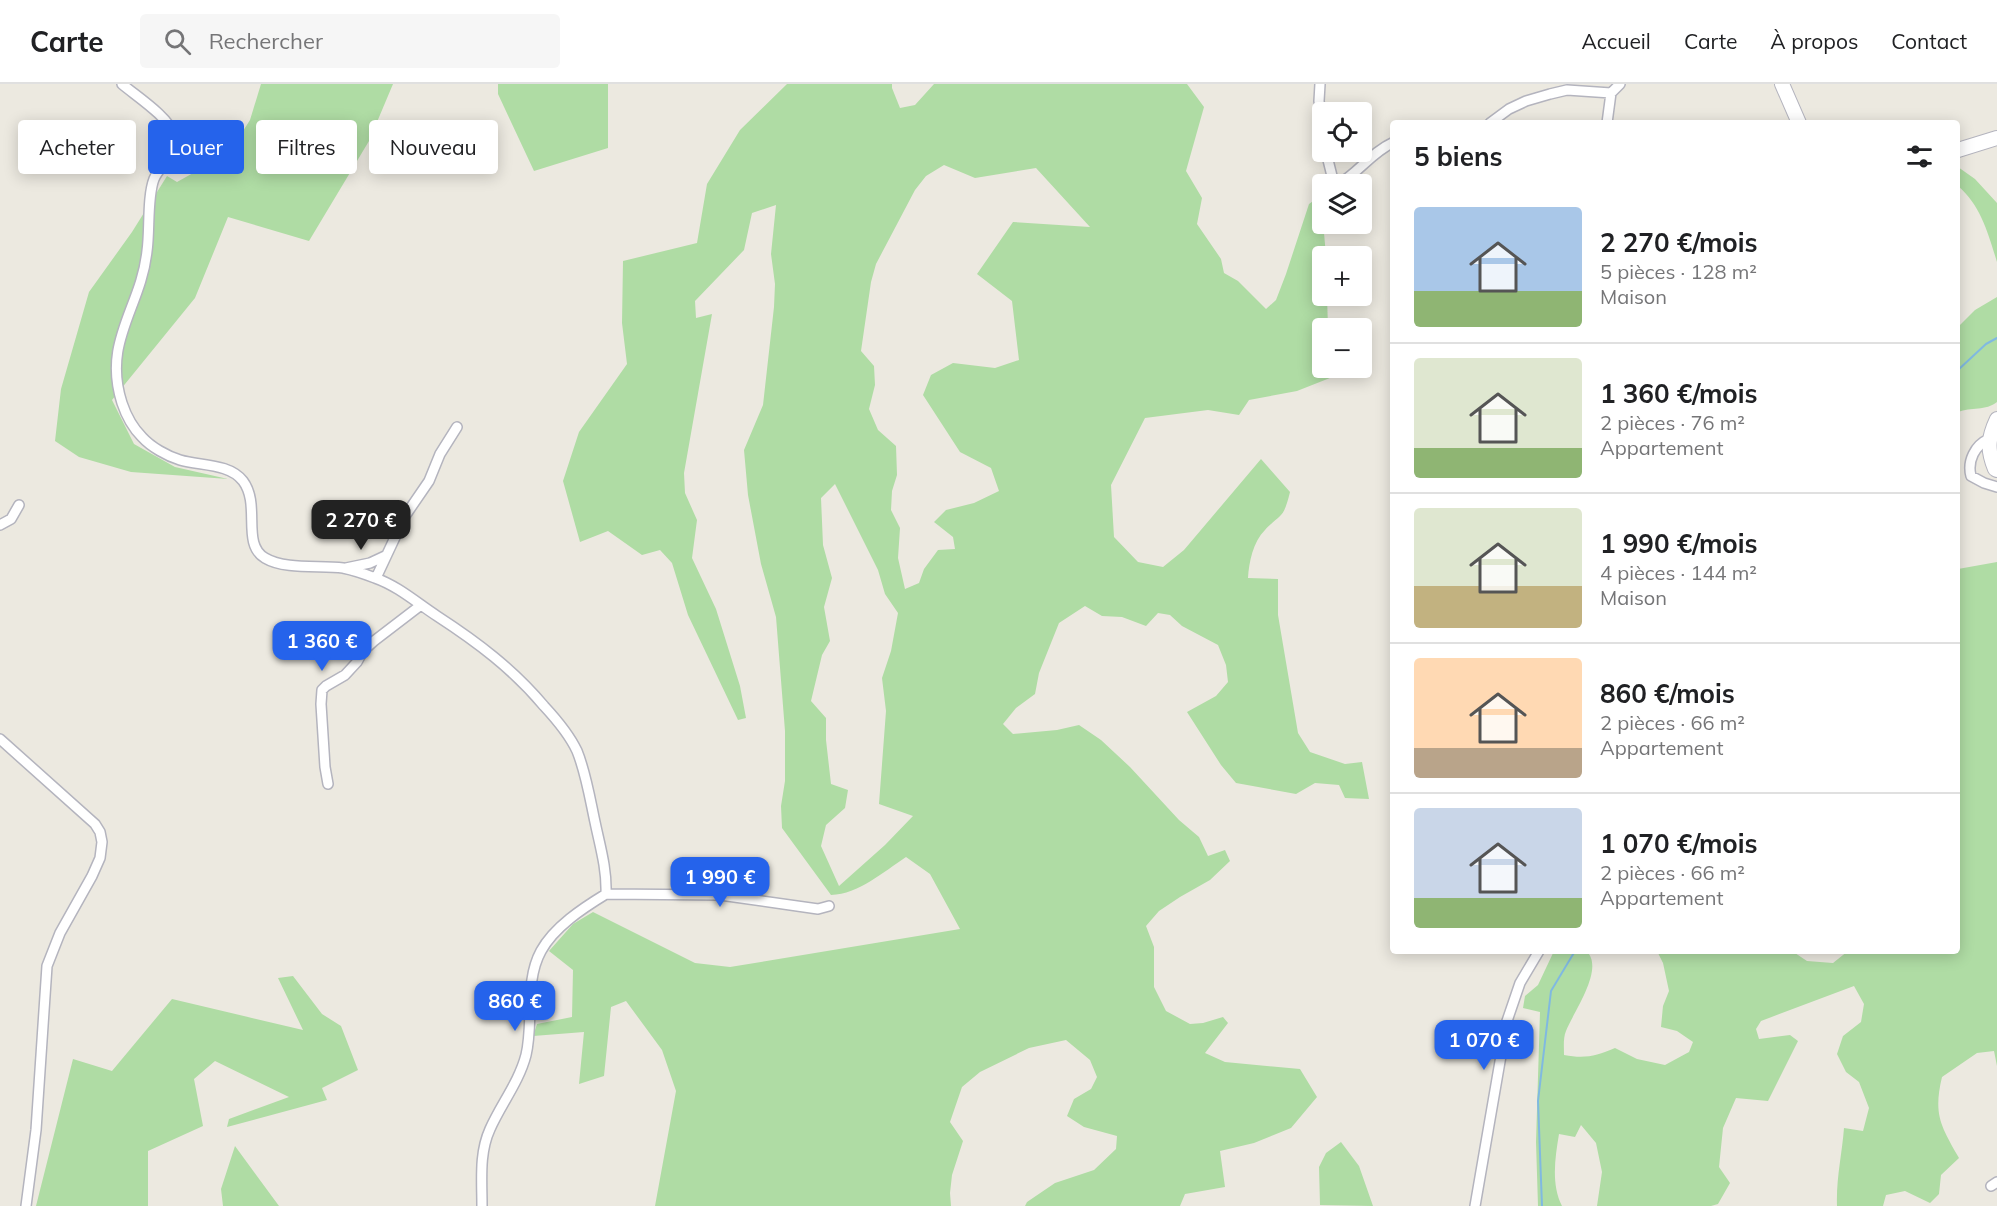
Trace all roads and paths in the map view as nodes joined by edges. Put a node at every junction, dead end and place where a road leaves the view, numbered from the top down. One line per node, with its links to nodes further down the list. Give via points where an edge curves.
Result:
1 (122, 84): 23 (street, via 165,121 175,136 173,151 153,180 147,254 119,342 117,379 124,409 143,438 157,448 180,460 237,475 251,496 255,551 270,561 285,564)
2 (1320, 84): 7 (street)
3 (1620, 84): 6 (street)
4 (1782, 84): 10 (street)
5 (1567, 87): 6 (street); 8 (street, via 1526,101)
6 (1611, 93): 9 (street)
7 (1318, 102)
8 (1494, 120)
9 (1607, 120)
10 (1798, 120)
11 (1997, 138): 13 (street)
12 (1390, 144): 14 (street)
13 (1960, 149)
14 (1353, 174)
15 (1997, 420): 17 (street)
16 (457, 427): 22 (street)
17 (1989, 439): 18 (street, via 1989,455); 19 (street, via 1972,454 1970,471 1971,476)
18 (1997, 470)
19 (1997, 487)
20 (19, 505): 21 (street, via 11,519)
21 (0, 525)
22 (385, 556): 23 (street); 24 (street)
23 (346, 568): 24 (street)
24 (375, 578): 25 (street)
25 (421, 605): 27 (street, via 363,651 345,675 322,690); 28 (street, via 492,653 525,683 567,734 577,752 590,799 606,874)
26 (0, 739): 31 (street, via 91,819 102,842 100,858 47,966 36,1130)
27 (328, 784)
28 (606, 894): 29 (street, via 720,894 818,909); 32 (street, via 550,937 540,952 531,986 531,1021 524,1060 484,1146)
29 (829, 906)
30 (1537, 954): 33 (street, via 1520,983 1507,1021)
31 (26, 1206)
32 (482, 1206)
33 (1474, 1206)

